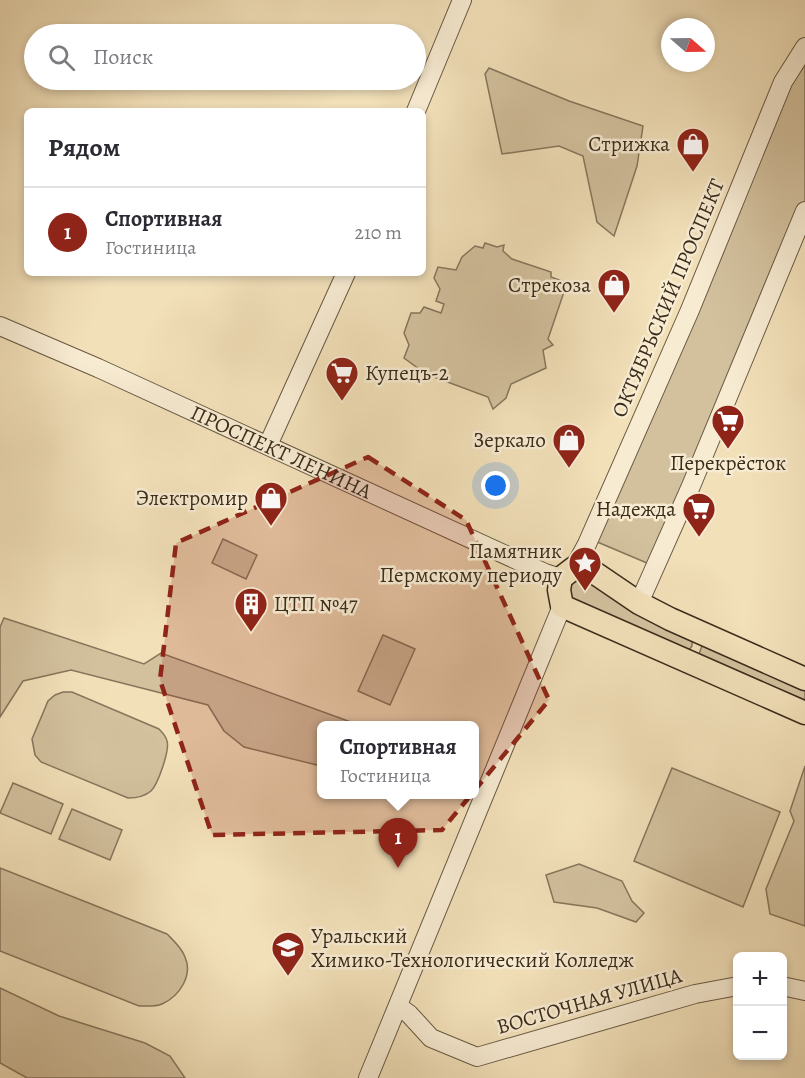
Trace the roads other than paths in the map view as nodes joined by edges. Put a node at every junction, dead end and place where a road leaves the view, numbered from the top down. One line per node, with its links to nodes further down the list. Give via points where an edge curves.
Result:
1 (462, 0): 3 (street)
2 (805, 47): 10 (street, ОКТЯБРЬСКИЙ ПРОСПЕКТ, via 783,82 690,310 592,533)
3 (426, 87)
4 (425, 90): 5 (street)
5 (417, 108)
6 (805, 211): 11 (street)
7 (345, 276): 9 (street)
8 (0, 326): 9 (street, ПРОСПЕКТ ЛЕНИНА)
9 (268, 446): 10 (street, ПРОСПЕКТ ЛЕНИНА, via 545,573)
10 (568, 573): 11 (main road, ПРОСПЕКТ ЛЕНИНА, via 585,567); 12 (main road, via 559,590)
11 (639, 603): 13 (main road, ПРОСПЕКТ ЛЕНИНА)
12 (562, 606): 14 (main road); 20 (street)
13 (697, 632): 14 (main road, via 696,647); 15 (main road, ПРОСПЕКТ ЛЕНИНА)
14 (686, 660): 16 (main road)
15 (805, 679)
16 (805, 713)
17 (733, 987): 20 (street, ВОСТОЧНАЯ УЛИЦА, via 695,994 477,1057 430,1038)
18 (787, 987): 19 (street)
19 (805, 991)
20 (398, 1006): 21 (street)
21 (368, 1078)

